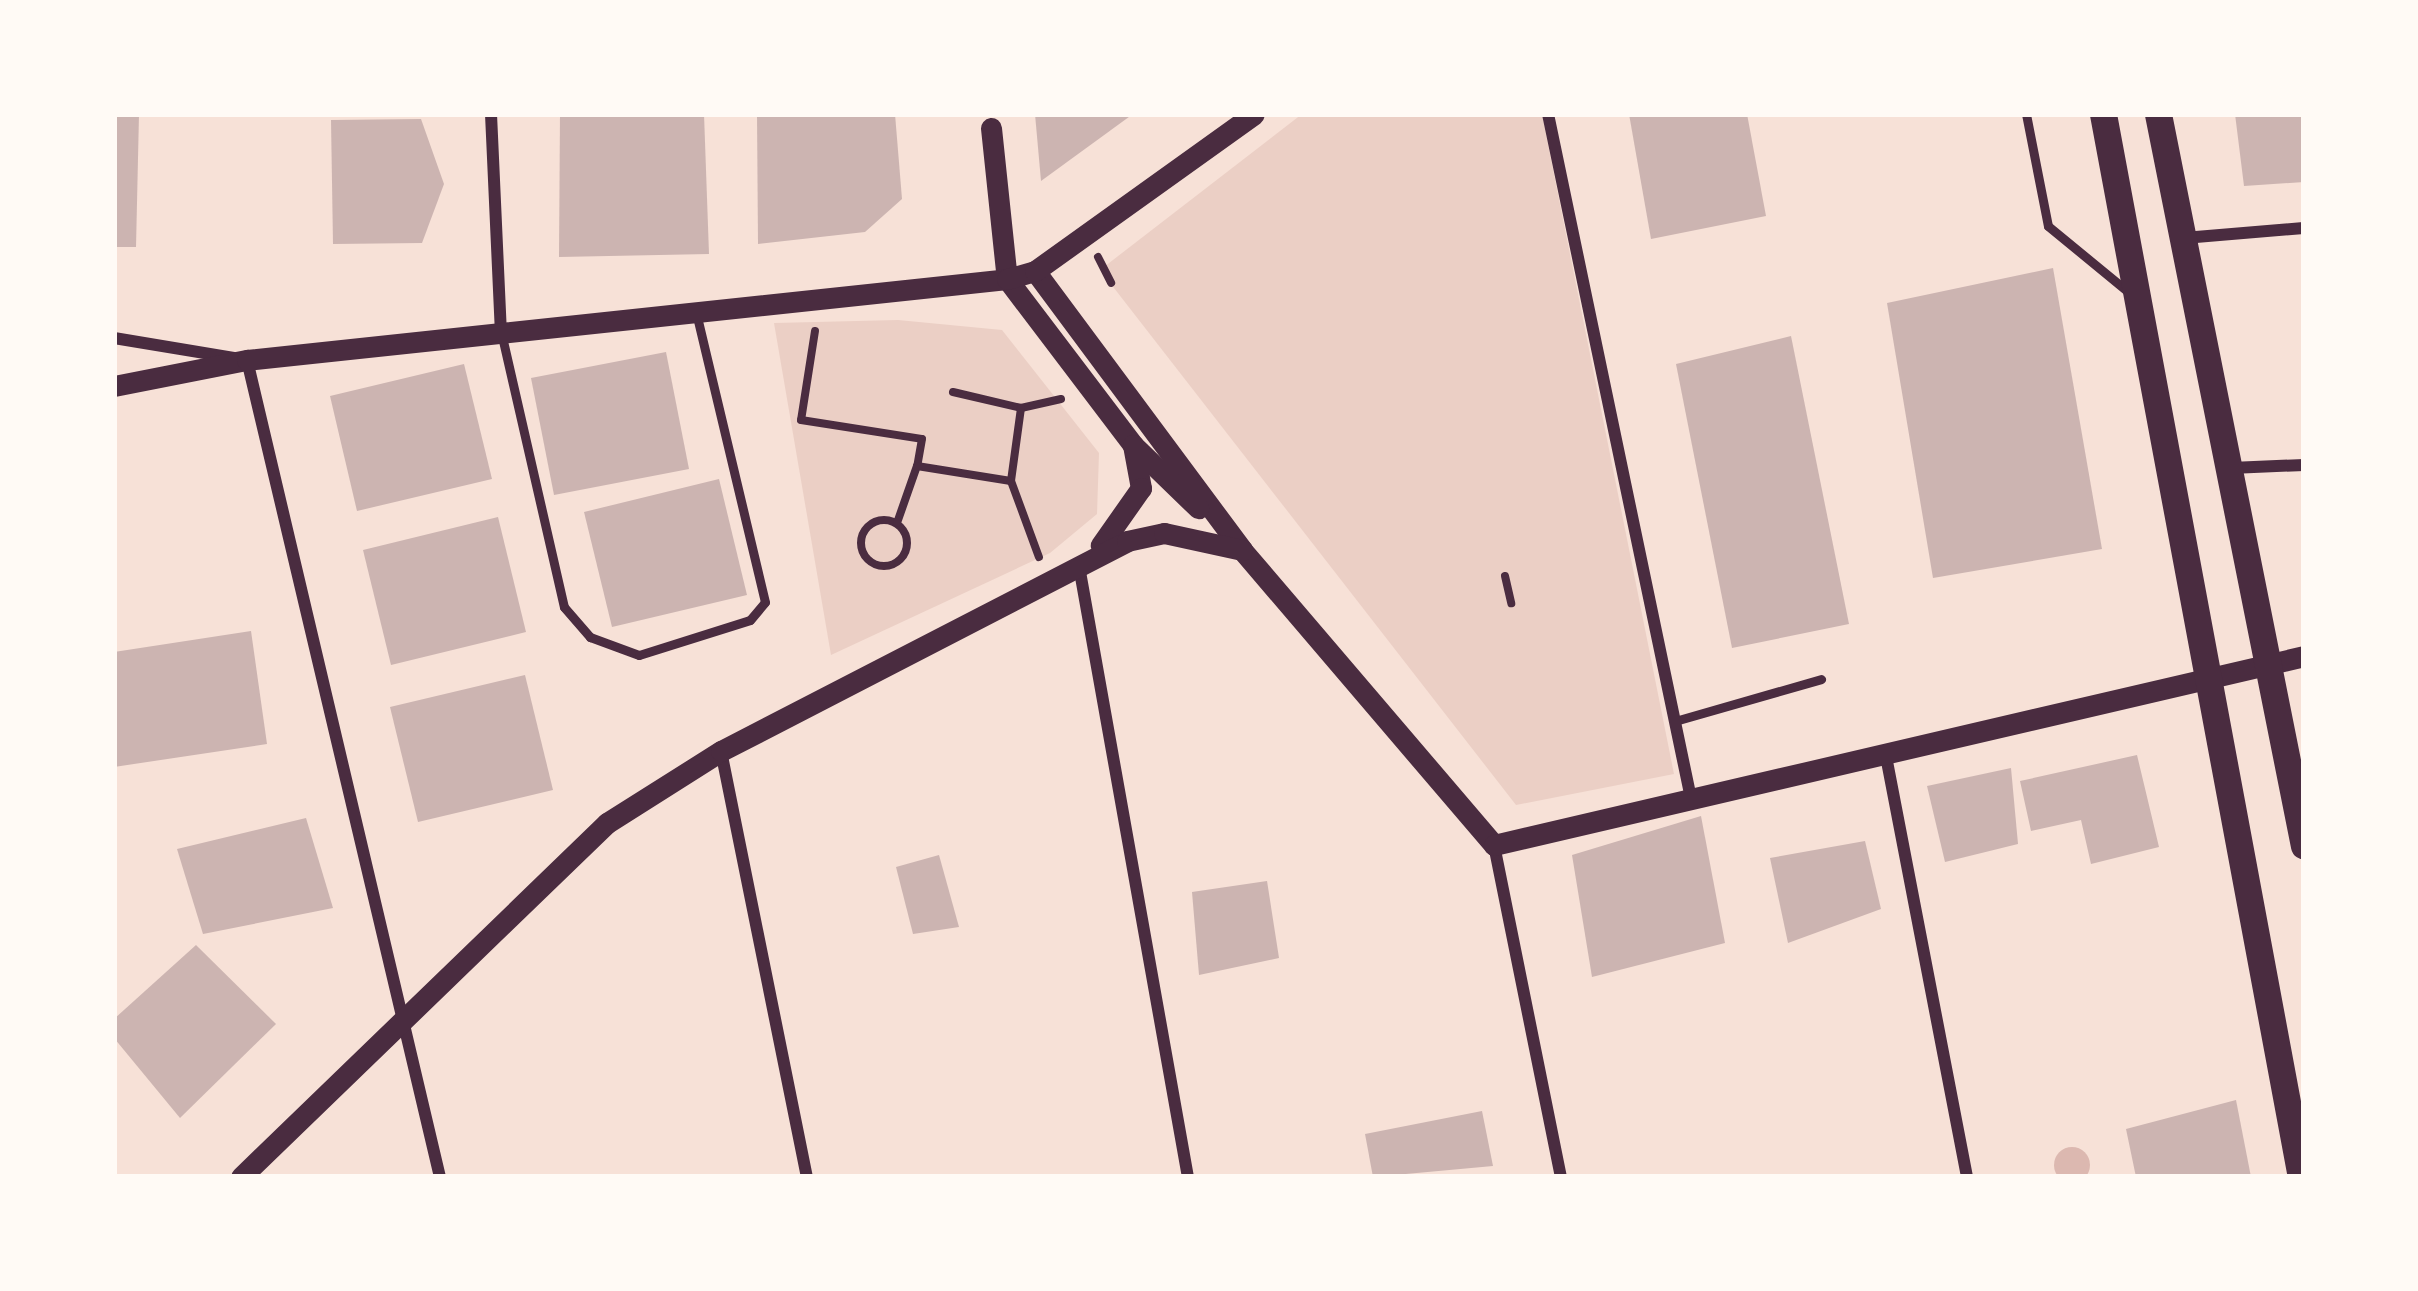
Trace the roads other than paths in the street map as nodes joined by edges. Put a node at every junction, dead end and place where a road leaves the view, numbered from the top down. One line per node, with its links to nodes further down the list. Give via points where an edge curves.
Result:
1 (491, 114): 14 (street)
2 (1254, 114): 10 (street)
3 (1548, 114): 27 (street)
4 (2026, 114): 12 (lane, via 2048,226)
5 (2103, 114): 12 (main road)
6 (2158, 114): 9 (main road)
7 (991, 121): 11 (street)
8 (2304, 228): 9 (street)
9 (2182, 238): 20 (main road)
10 (1035, 271): 11 (street); 21 (street)
11 (1006, 279): 13 (street); 18 (street)
12 (2135, 298): 25 (main road)
13 (697, 316): 14 (street); 14 (lane, via 765,602 751,620 639,655 590,637 564,608)
14 (501, 331): 16 (street)
15 (114, 338): 16 (street)
16 (248, 360): 17 (street); 33 (street)
17 (114, 386)
18 (1133, 445): 21 (street); 22 (street, via 1141,488 1121,527)
19 (2304, 465): 20 (street)
20 (2231, 467): 24 (main road)
21 (1242, 550): 22 (street, via 1164,533); 31 (street)
22 (1079, 566): 28 (street); 37 (street)
23 (2304, 656): 24 (street)
24 (2272, 658): 25 (street); 32 (main road)
25 (2202, 671): 29 (street); 40 (main road)
26 (1821, 680): 27 (lane)
27 (1675, 721): 30 (street)
28 (721, 751): 33 (street, via 607,823); 36 (street)
29 (1885, 751): 30 (street); 39 (street)
30 (1690, 794): 31 (street)
31 (1494, 845): 38 (street)
32 (2304, 846)
33 (410, 1017): 34 (street); 35 (street)
34 (241, 1177)
35 (440, 1177)
36 (807, 1177)
37 (1187, 1177)
38 (1562, 1177)
39 (1967, 1177)
40 (2302, 1177)

